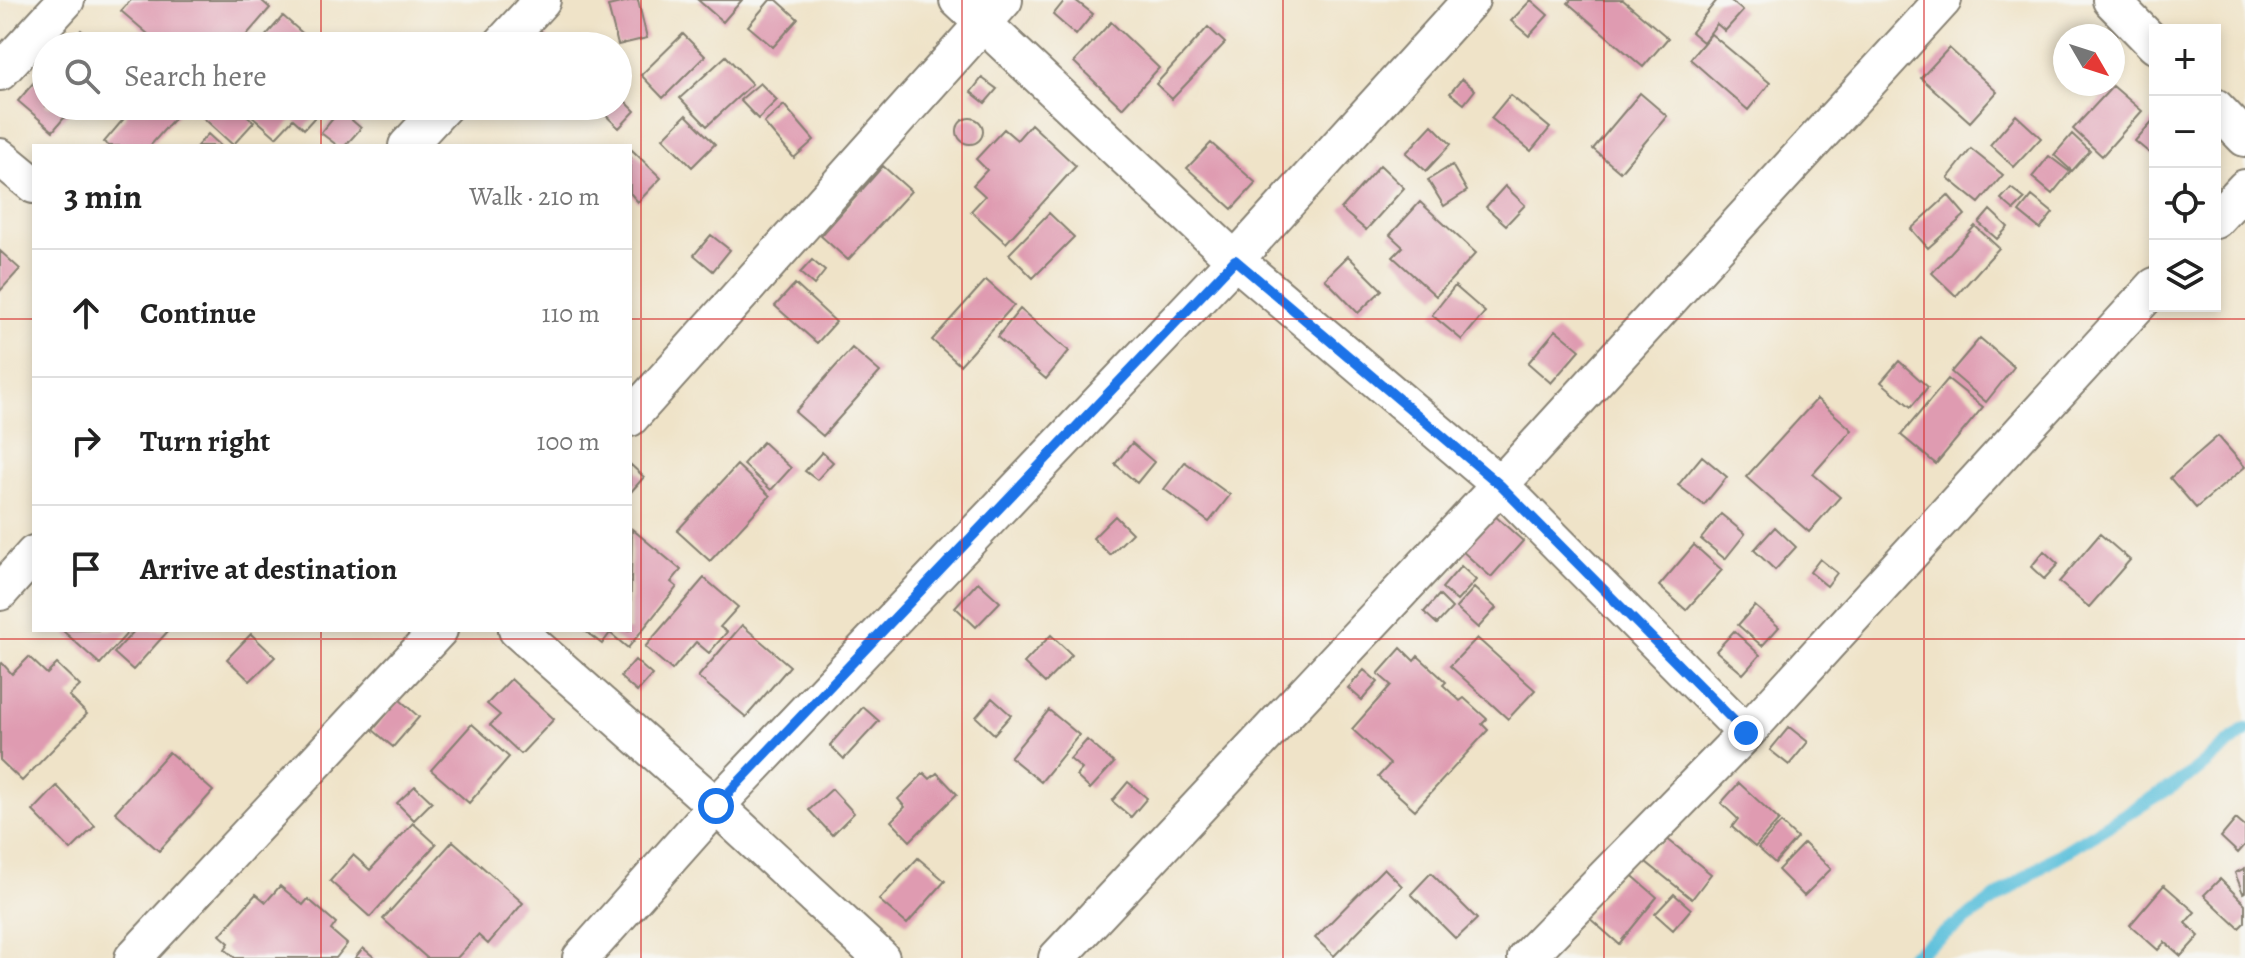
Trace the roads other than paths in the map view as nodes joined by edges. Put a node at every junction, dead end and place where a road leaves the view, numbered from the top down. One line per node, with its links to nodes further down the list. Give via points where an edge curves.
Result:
1 (66, 0): 7 (street)
2 (542, 0): 8 (street)
3 (1471, 0): 20 (street)
4 (1943, 0): 23 (street)
5 (2111, 0): 10 (street)
6 (982, 7): 20 (street); 22 (street)
7 (37, 32)
8 (513, 32)
9 (32, 37): 11 (street)
10 (2149, 39)
11 (0, 72)
12 (2221, 113): 14 (street)
13 (431, 120): 15 (street)
14 (2245, 138)
15 (409, 144)
16 (0, 157): 17 (street)
17 (32, 183)
18 (2245, 188): 19 (street)
19 (2221, 214)
20 (1235, 260): 23 (street); 29 (street)
21 (2149, 293): 28 (street)
22 (632, 416)
23 (1500, 485): 28 (street); 33 (street)
24 (32, 556): 25 (street)
25 (0, 592)
26 (437, 632): 30 (street)
27 (519, 632): 29 (street)
28 (1746, 733): 34 (street)
29 (716, 806): 31 (street); 32 (street)
30 (133, 958)
31 (581, 958)
32 (881, 958)
33 (1057, 958)
34 (1526, 958)

